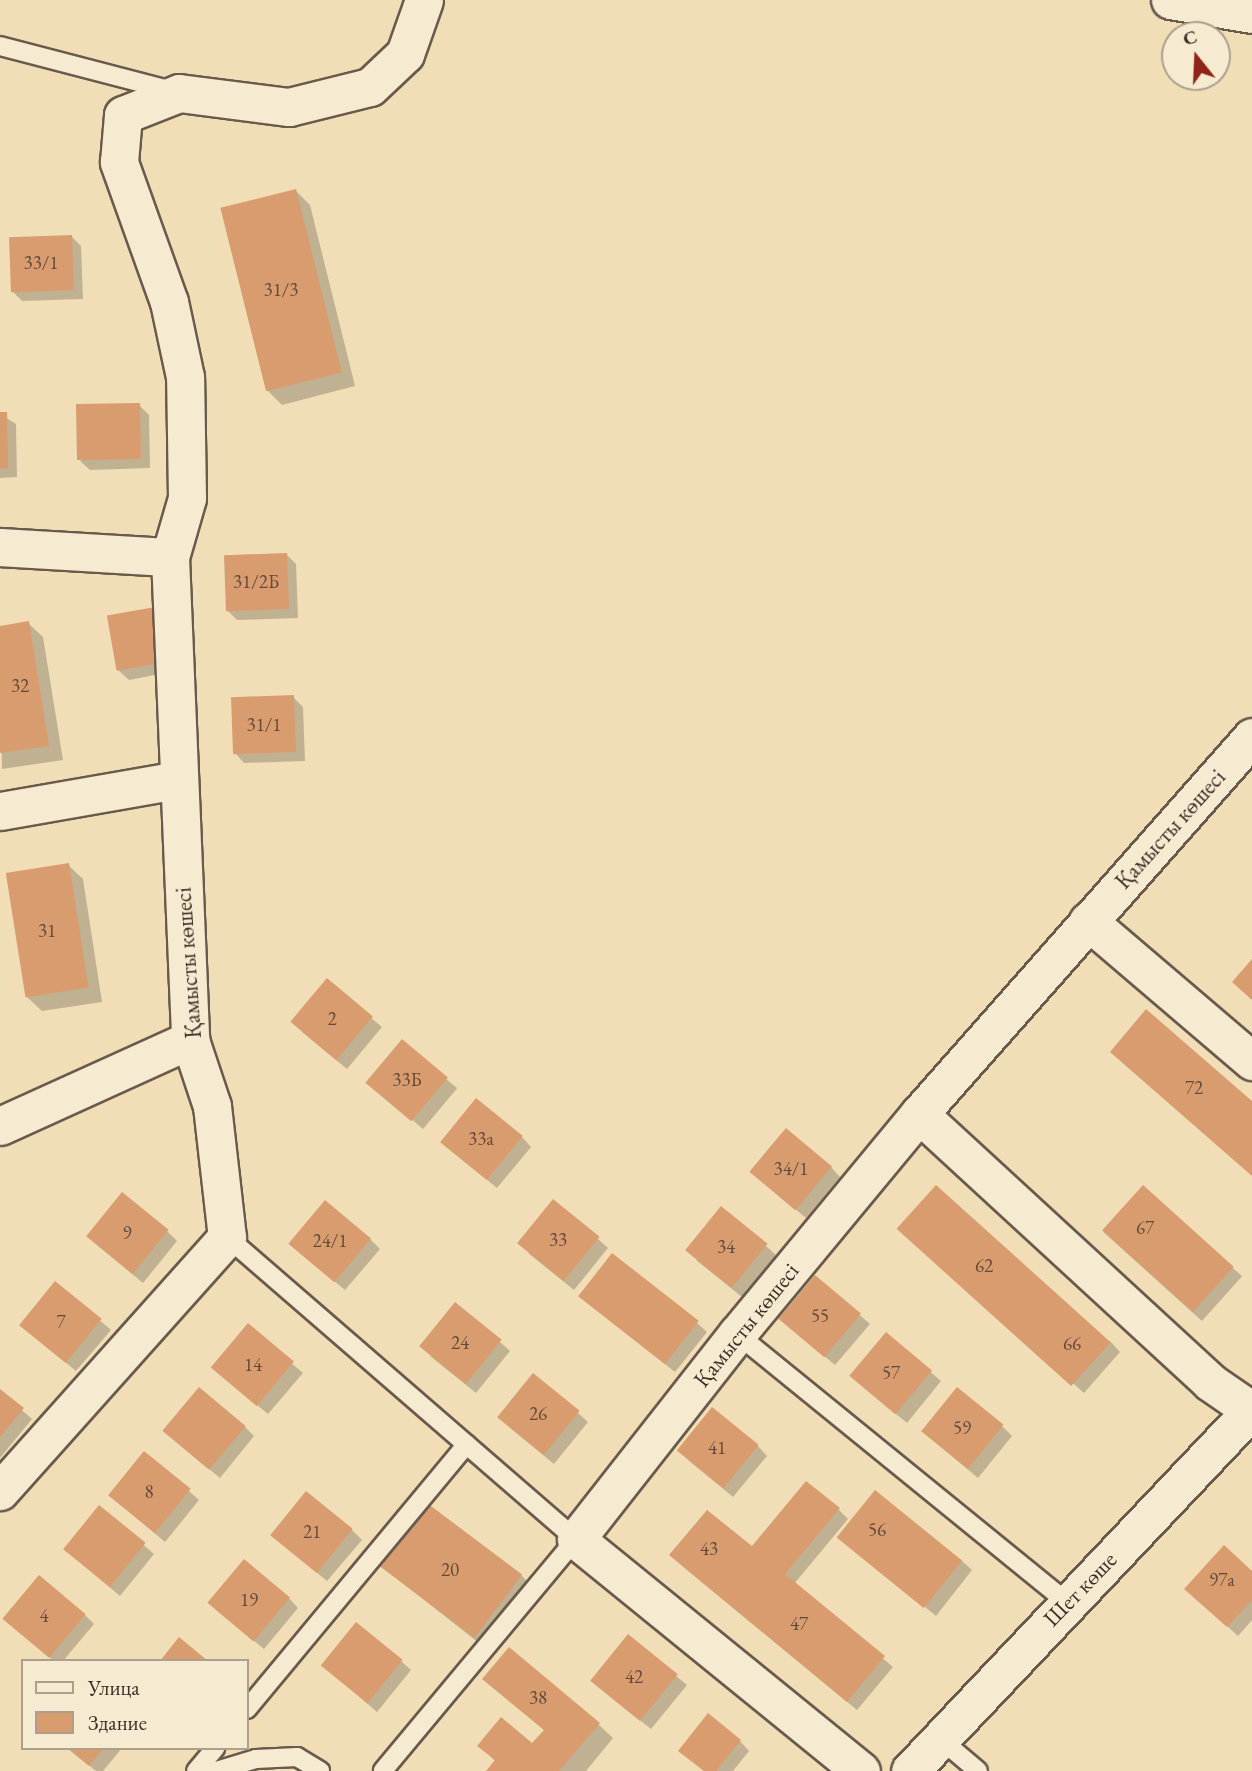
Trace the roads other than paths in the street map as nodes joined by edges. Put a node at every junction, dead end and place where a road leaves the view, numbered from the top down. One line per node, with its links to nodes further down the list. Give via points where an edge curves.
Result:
1 (424, 0): 5 (street, via 405,54 370,87 289,107)
2 (1171, 0): 3 (main road)
3 (1252, 14)
4 (0, 46): 5 (lane)
5 (179, 93): 7 (street, Қамысты көшесі, via 123,115 119,162 169,302 185,377 187,498)
6 (0, 547): 7 (street)
7 (170, 557): 9 (street, Қамысты көшесі)
8 (1252, 737): 11 (street, Қамысты көшесі)
9 (177, 780): 10 (street); 12 (street, Қамысты көшесі)
10 (0, 811)
11 (1088, 921): 13 (street); 14 (street, Қамысты көшесі)
12 (190, 1040): 15 (street); 16 (street, Қамысты көшесі, via 212,1106)
13 (1252, 1061)
14 (919, 1114): 17 (street, Қамысты көшесі); 18 (street, via 1210,1382)
15 (0, 1126)
16 (228, 1237): 19 (lane); 20 (street)
17 (737, 1334): 21 (street, Қамысты көшесі); 22 (lane)
18 (1252, 1410): 22 (street, Шет көше)
19 (467, 1444): 21 (lane); 23 (lane)
20 (0, 1491)
21 (576, 1539): 29 (lane); 30 (street)
22 (1067, 1602): 24 (street, Шет көше)
23 (248, 1708)
24 (939, 1738): 31 (street, Шет көше); 32 (lane)
25 (213, 1750): 26 (lane)
26 (196, 1771)
27 (216, 1771): 28 (lane, via 256,1759 297,1757)
28 (320, 1771)
29 (383, 1771)
30 (861, 1771)
31 (909, 1771)
32 (978, 1771)

